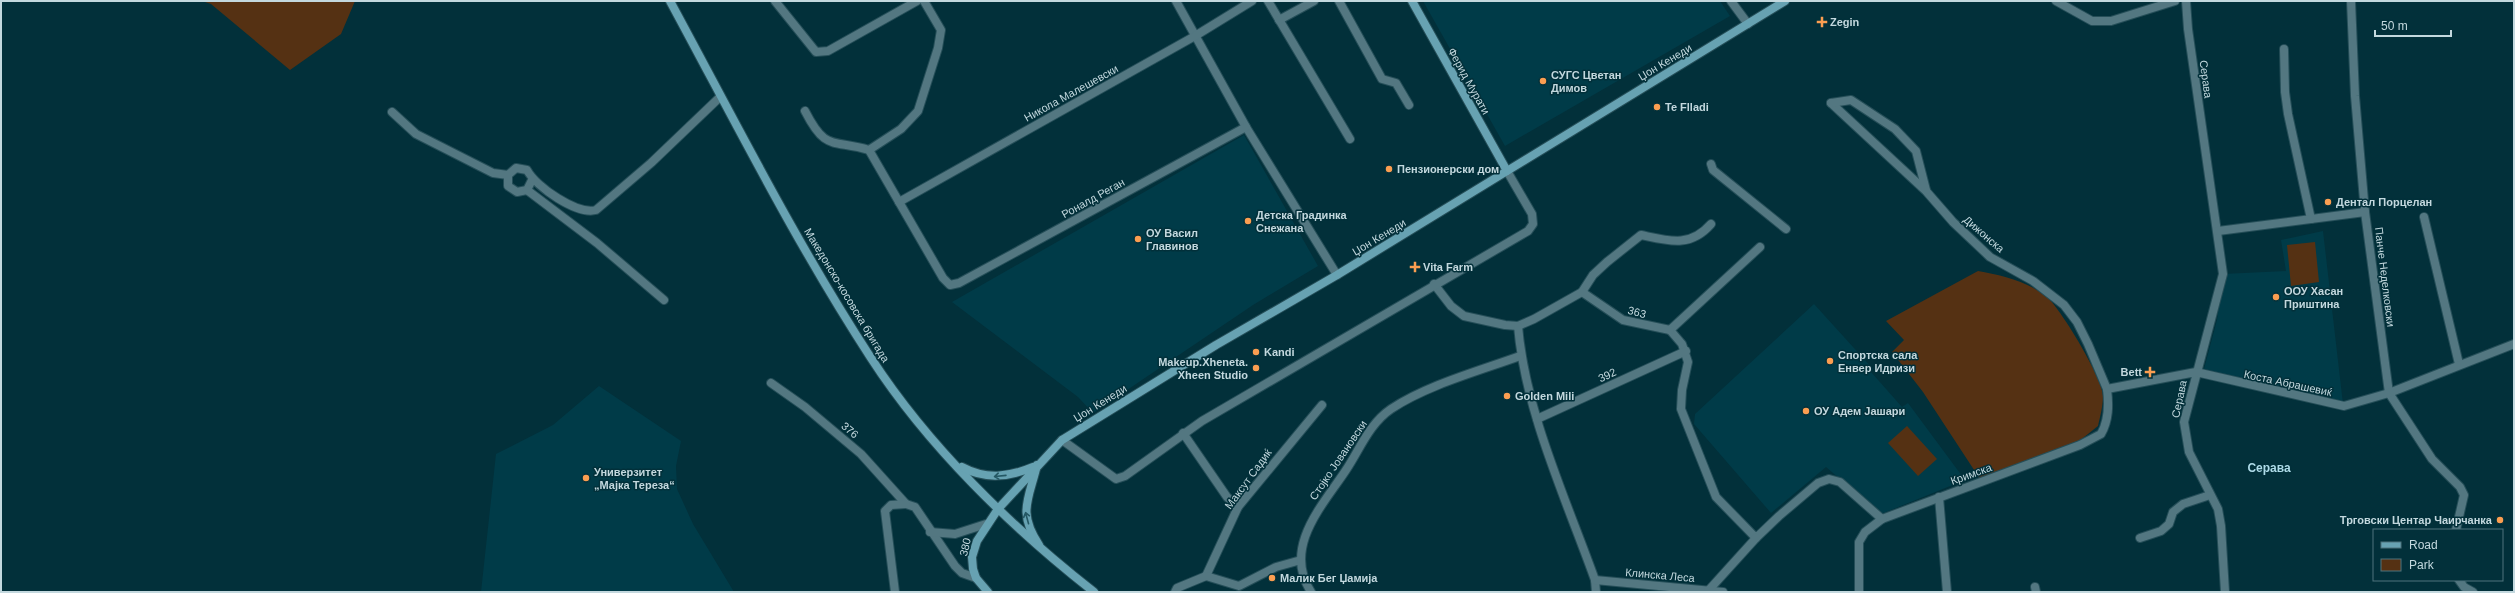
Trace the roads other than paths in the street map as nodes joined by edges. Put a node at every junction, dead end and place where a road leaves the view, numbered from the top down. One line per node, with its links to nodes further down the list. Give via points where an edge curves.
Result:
1 (670, 1): 21 (street, Македонско-косовска бригада)
2 (775, 1): 3 (street, via 816,52 828,51)
3 (917, 1)
4 (924, 1): 27 (street, via 941,30 938,48 918,111 902,129)
5 (1176, 1): 19 (street)
6 (1252, 1): 19 (street, Никола Малешевски)
7 (1268, 1): 17 (street)
8 (1314, 1): 17 (street)
9 (1339, 1): 22 (street, via 1382,79 1396,83)
10 (1412, 1): 29 (street, Ферид Мурати)
11 (1731, 1): 18 (street)
12 (1786, 1): 18 (street, Џон Кенеди)
13 (2056, 1): 14 (street, via 2092,22 2111,21)
14 (2175, 1)
15 (2186, 1): 40 (street, Серава)
16 (2351, 1): 35 (street, Панче Неделковски, via 2355,96)
17 (1279, 20): 26 (street)
18 (1748, 24): 29 (street, Џон Кенеди)
19 (1195, 36): 25 (street); 34 (street, Никола Малешевски)
20 (2284, 49): 37 (street, via 2288,114)
21 (720, 97): 31 (street, via 651,163 596,210 588,212 575,208); 60 (street, Македонско-косовска бригада, via 766,182 871,359)
22 (1409, 105)
23 (805, 111): 27 (street, via 825,141)
24 (392, 112): 30 (street, via 416,134 493,173)
25 (1246, 127): 34 (street, Роналд Реган, via 959,283 950,285 943,278); 42 (street)
26 (1350, 139)
27 (869, 150): 34 (street)
28 (1711, 164): 39 (street, via 1714,170)
29 (1507, 171): 42 (street, Џон Кенеди); 43 (street, via 1532,214 1534,220 1531,228)
30 (508, 175): 31 (street, via 516,168 527,170); 32 (street, via 508,186 517,192)
31 (532, 180): 32 (street)
32 (528, 190): 45 (street, via 597,243)
33 (1926, 191): 33 (street, Дижонска, via 1831,103 1852,100 1895,129 1916,151); 54 (street, Дижонска, via 1953,222 1990,257 2034,281 2064,305 2083,333)
34 (900, 202)
35 (2365, 212): 37 (street); 55 (street, Панче Неделковски)
36 (2424, 216): 51 (street)
37 (2311, 219): 40 (street)
38 (1711, 224): 44 (street, via 1702,234 1680,242 1641,235 1603,266)
39 (1786, 229)
40 (2218, 231): 52 (street, Серава, via 2224,274)
41 (1760, 247): 47 (street)
42 (1337, 275): 59 (street, Џон Кенеди, via 1216,345)
43 (1434, 284): 46 (street, via 1451,306 1464,316); 58 (street)
44 (1582, 292): 46 (street); 47 (street, 363, via 1623,320)
45 (664, 300)
46 (1518, 326): 50 (street)
47 (1670, 330): 49 (street)
48 (2514, 344): 51 (street, Коста Абрашевиќ)
49 (1686, 351): 57 (street, 392); 71 (street, via 1688,362 1680,400 1684,420 1716,497)
50 (1520, 356): 57 (street); 74 (street, Стојко Јовановски, via 1431,389 1391,409 1377,421 1347,469 1310,520)
51 (2459, 364): 55 (street, Коста Абрашевиќ)
52 (2196, 372): 54 (street, Коста Абрашевиќ); 55 (street, Коста Абрашевиќ, via 2344,406); 62 (street, Серава, via 2184,422 2189,452)
53 (771, 383): 64 (street, 376, via 805,407 861,454)
54 (2107, 388): 63 (street, Кримска, via 2108,416 2101,434 2080,445)
55 (2389, 394): 69 (street, Панче Неделковски, via 2432,459 2464,495)
56 (1322, 404): 65 (street, Максут Садиќ)
57 (1537, 419): 77 (street)
58 (1183, 433): 59 (street, via 1138,468 1116,479); 65 (street, via 1227,497)
59 (1062, 440): 61 (street, Џон Кенеди)
60 (956, 464): 61 (street, one-way to 60, via 1022,472 992,477 979,475); 66 (street, Македонско-косовска бригада)
61 (1037, 464): 66 (street, Џон Кенеди); 73 (street, one-way to 61, via 1032,533 1025,512 1026,498)
62 (2210, 495): 72 (street, via 2183,504 2173,512 2169,524 2161,531); 89 (street, Серава, via 2218,509 2222,526)
63 (1939, 497): 67 (street, Кримска); 88 (street)
64 (906, 504): 70 (street, 376, via 915,508); 80 (street, via 890,505 886,511)
65 (1238, 507): 75 (street, Максут Садиќ)
66 (998, 509): 68 (street, 380); 73 (street, Македонско-косовска бригада)
67 (1882, 519): 71 (street, via 1840,482 1829,479 1818,483); 87 (street, Кримска, via 1864,532 1859,542)
68 (986, 524): 70 (street, via 955,534); 76 (street, 380, via 974,547 972,564)
69 (2456, 529)
70 (930, 532): 76 (street, 376, via 954,566 962,573)
71 (1756, 538): 79 (street)
72 (2140, 538)
73 (1045, 553): 82 (street, Македонско-косовска бригада)
74 (1301, 560): 75 (street, via 1276,567 1239,586); 84 (street, Стојко Јовановски, via 1306,585)
75 (1206, 576): 83 (street, via 1177,588)
76 (976, 578): 81 (street)
77 (1595, 580): 79 (street, Клинска Леса); 85 (street)
78 (2460, 581): 90 (street)
79 (1708, 591): 86 (street, Клинска Леса)
80 (895, 592)
81 (988, 592)
82 (1094, 592)
83 (1175, 592)
84 (1311, 592)
85 (1596, 592)
86 (1723, 592)
87 (1859, 592)
88 (1947, 592)
89 (2225, 592)
90 (2472, 592)

